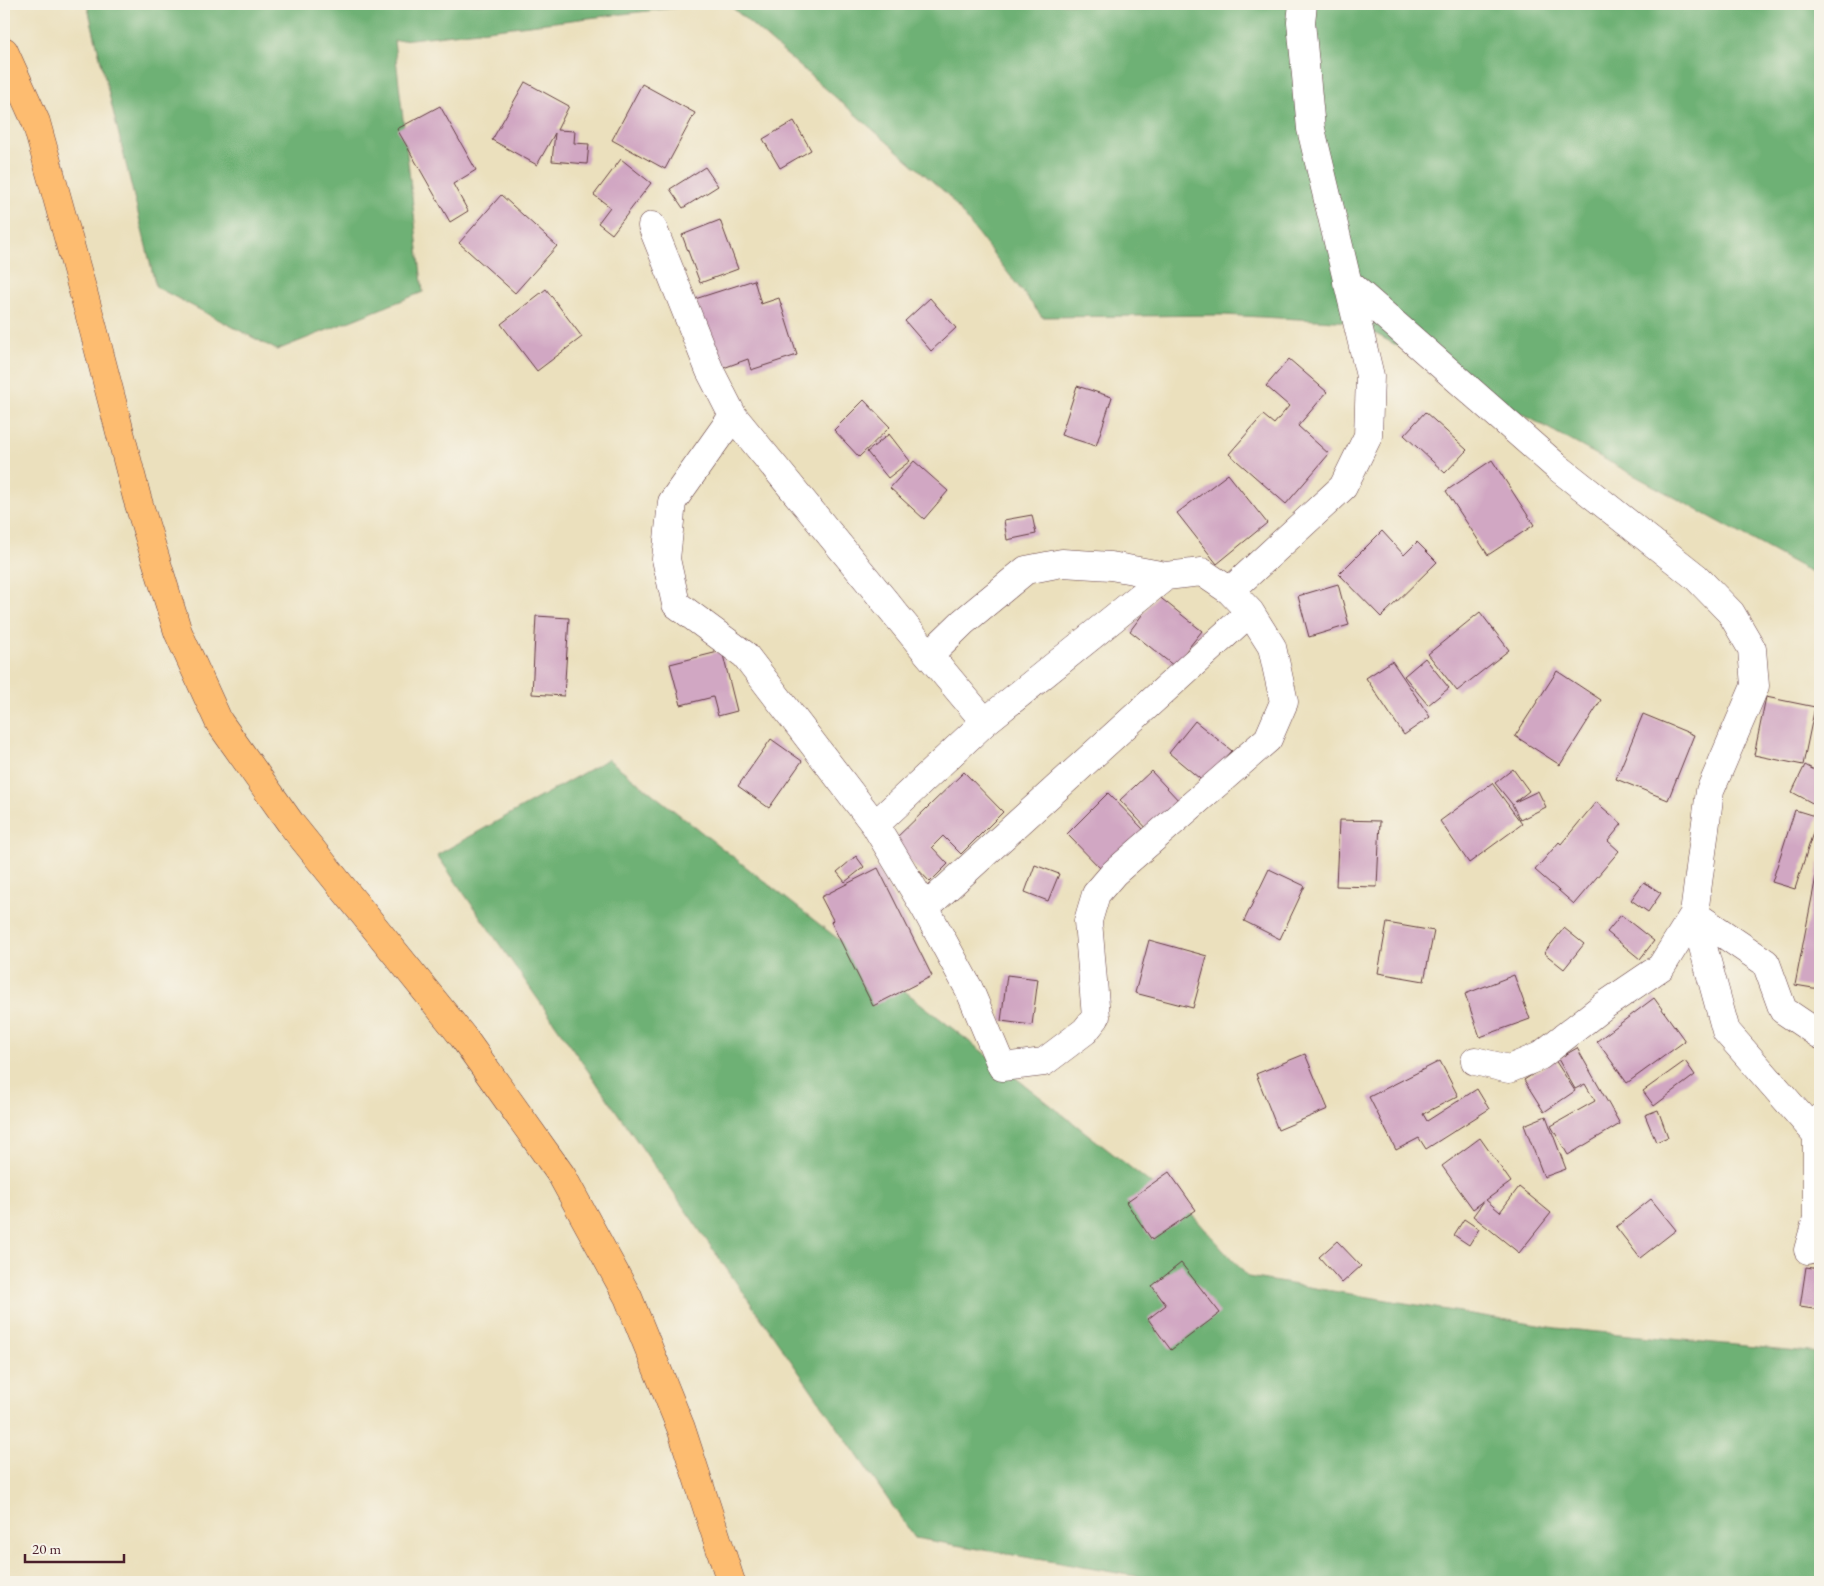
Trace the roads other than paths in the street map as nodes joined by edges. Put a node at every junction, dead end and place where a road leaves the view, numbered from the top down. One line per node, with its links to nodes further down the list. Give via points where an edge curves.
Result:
1 (1303, 4): 4 (street, via 1301,22 1310,129)
2 (4, 51): 18 (main road, via 36,122 137,498 178,632 219,722 292,825 463,1037 562,1176 632,1306 681,1428)
3 (652, 226): 5 (street, via 710,372)
4 (1347, 282): 7 (street, via 1370,376 1368,436 1343,487); 13 (street, via 1556,466 1696,577 1731,613 1752,649 1755,686 1710,791)
5 (733, 416): 9 (street); 11 (street, via 672,502 666,559 676,604 745,655)
6 (1166, 576): 7 (street, via 1202,572); 9 (street, via 1111,566 1062,563 1026,570); 10 (street)
7 (1230, 591): 8 (street)
8 (1250, 612): 12 (street); 12 (street, via 1272,647 1284,702 1268,739 1114,874 1096,894 1088,921 1096,1017 1085,1031 1044,1062 1002,1067 969,989)
9 (929, 655): 10 (street)
10 (985, 722): 11 (street)
11 (875, 825): 12 (street)
12 (925, 908)
13 (1694, 914): 14 (street, via 1766,963 1783,1010); 15 (street, via 1661,967 1605,1005 1540,1056 1509,1069); 16 (street, via 1726,1031)
14 (1820, 1035)
15 (1475, 1060)
16 (1818, 1126): 17 (street, via 1817,1218)
17 (1808, 1250)
18 (731, 1582)

